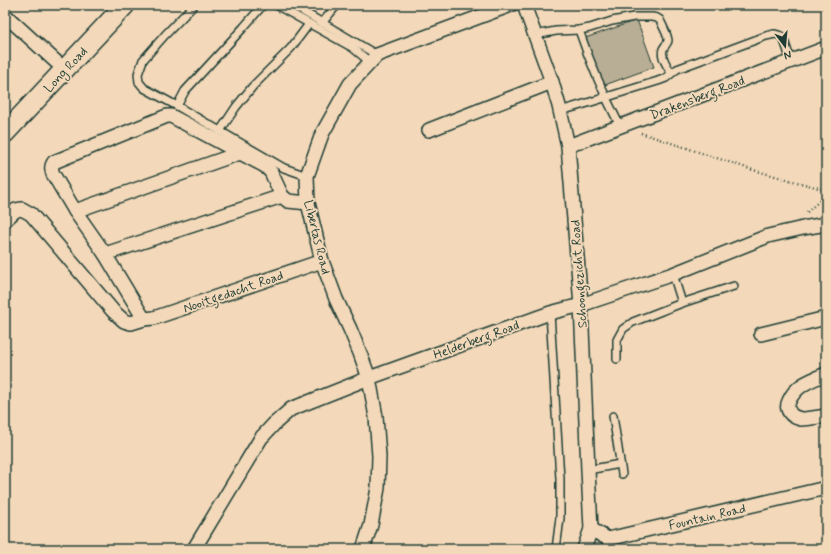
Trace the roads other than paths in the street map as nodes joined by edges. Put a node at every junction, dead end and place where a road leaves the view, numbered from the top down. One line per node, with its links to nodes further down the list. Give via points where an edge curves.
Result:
1 (125, 5): 17 (main road, Long Road)
2 (194, 5): 21 (lane, via 143,60 138,74 139,82 144,88)
3 (263, 5): 21 (lane, via 184,91)
4 (276, 5): 11 (lane)
5 (292, 5): 10 (lane)
6 (337, 5): 10 (lane)
7 (511, 5): 15 (street, Libertas Road)
8 (524, 5): 13 (street, Schoongezicht Road)
9 (5, 15): 17 (street)
10 (322, 23): 15 (lane)
11 (309, 24): 15 (lane); 25 (lane, via 291,48 236,107)
12 (578, 30): 13 (lane); 18 (lane, via 634,17 657,18 668,38 662,53); 20 (lane)
13 (535, 35): 19 (street, Schoongezicht Road)
14 (826, 48): 16 (street, Drakensberg Road)
15 (374, 59): 29 (street, Libertas Road, via 350,84 322,134)
16 (791, 61): 18 (lane, via 782,36 775,34); 23 (street, Drakensberg Road)
17 (64, 69): 26 (main road, Long Road)
18 (671, 73): 20 (lane, via 658,81)
19 (552, 82): 22 (street, Schoongezicht Road); 24 (street)
20 (605, 97): 22 (lane); 23 (lane)
21 (177, 106): 25 (lane)
22 (560, 111): 27 (street, Schoongezicht Road)
23 (620, 126): 27 (street, Drakensberg Road)
24 (429, 130)
25 (220, 131): 29 (lane, via 284,168)
26 (5, 133)
27 (568, 146): 40 (street, Schoongezicht Road)
28 (240, 152): 30 (street, via 271,172); 32 (street); 32 (street, via 167,116 51,165 53,174)
29 (307, 176): 31 (street, Libertas Road)
30 (282, 196): 31 (street, via 288,201); 35 (street)
31 (308, 203): 36 (street, Libertas Road)
32 (75, 211): 35 (street)
33 (5, 220): 43 (street, Nooitgedacht Road, via 16,210 22,209 31,214 113,311 124,321 131,323)
34 (826, 224): 37 (street, Helderberg Road, via 768,236)
35 (105, 254): 43 (street)
36 (322, 261): 43 (street, Nooitgedacht Road, via 154,318); 47 (street, Libertas Road)
37 (673, 274): 39 (lane); 40 (street, Helderberg Road)
38 (734, 286): 39 (lane)
39 (682, 303): 45 (lane, via 633,322 623,329 617,340)
40 (581, 305): 41 (street, Helderberg Road); 51 (street, Schoongezicht Road)
41 (550, 313): 47 (street, Helderberg Road); 58 (lane, via 560,479 560,518)
42 (826, 318): 44 (street)
43 (144, 319)
44 (761, 334)
45 (617, 359)
46 (826, 374): 49 (street, via 799,387 787,405 788,411 799,419)
47 (369, 378): 56 (street, Helderberg Road, via 291,409 274,424 261,438); 57 (street, Libertas Road, via 376,417 378,488 371,525)
48 (613, 416): 50 (lane)
49 (826, 416)
50 (620, 464): 51 (lane); 52 (lane)
51 (588, 470): 54 (street, Schoongezicht Road)
52 (622, 474)
53 (826, 488): 55 (street, Fountain Road)
54 (591, 529): 55 (street); 59 (street, Schoongezicht Road)
55 (608, 539): 60 (street)
56 (194, 549)
57 (363, 549)
58 (556, 549)
59 (584, 549)
60 (617, 549)

